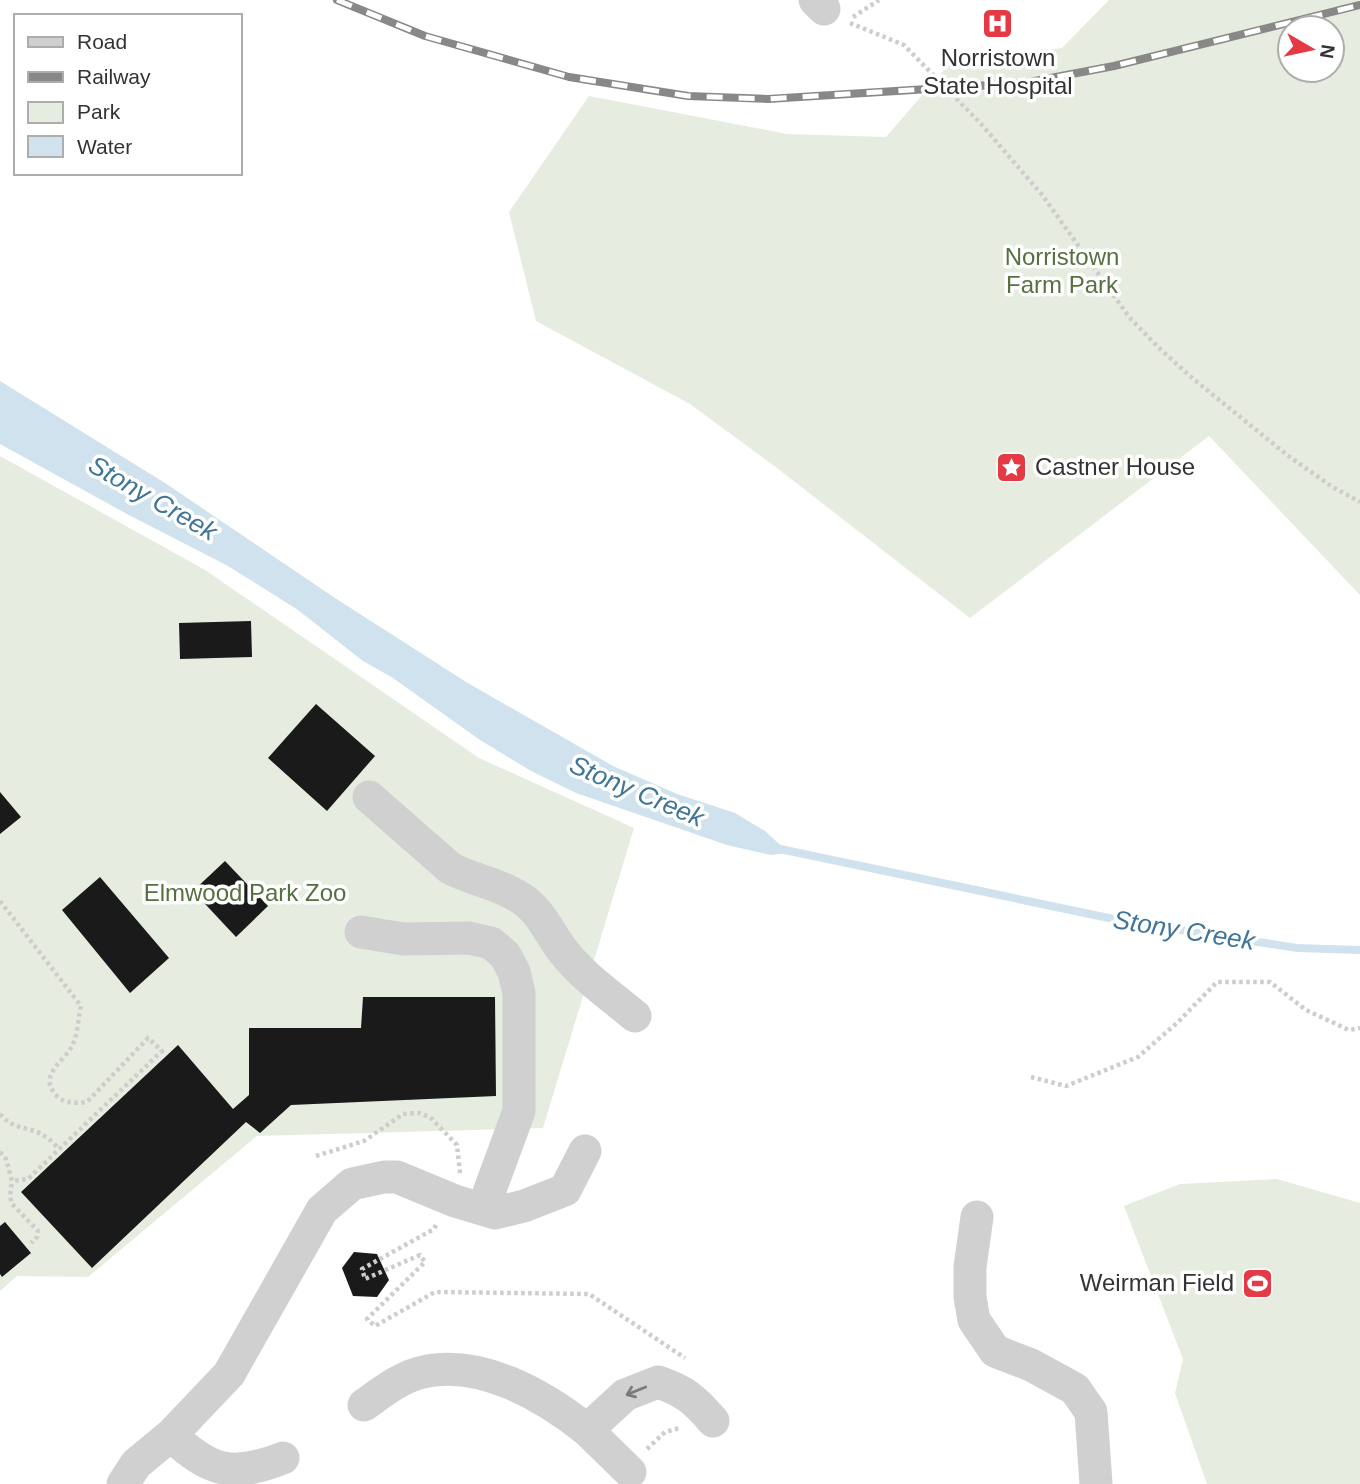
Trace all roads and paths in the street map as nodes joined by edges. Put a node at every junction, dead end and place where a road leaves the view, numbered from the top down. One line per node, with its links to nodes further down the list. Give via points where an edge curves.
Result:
1 (879, 0): 2 (path)
2 (829, 10): 3 (path, via 904,46 982,125 1043,197 1129,317 1159,348 1287,455)
3 (1360, 502)
4 (369, 797): 7 (lane, via 450,868 521,898 540,915 580,970)
5 (0, 901): 11 (path, via 80,1006 73,1045 50,1075 50,1086 58,1098 87,1102 148,1038 162,1051)
6 (361, 933): 17 (lane, via 491,943 505,955 514,972 519,993 519,1111)
7 (635, 1016)
8 (1360, 1028): 9 (path, via 1349,1030 1306,1010 1270,982 1217,982 1138,1057 1066,1086)
9 (1031, 1077)
10 (0, 1114): 11 (path, via 17,1128 45,1136)
11 (59, 1149): 16 (path, via 28,1179)
12 (585, 1151): 17 (lane, via 565,1190 495,1213)
13 (0, 1152): 16 (path)
14 (316, 1156): 15 (path, via 372,1137 403,1114 419,1113 430,1117 457,1145)
15 (459, 1177)
16 (12, 1181): 20 (path, via 12,1204 38,1231)
17 (482, 1209): 25 (lane, via 397,1177 352,1184 322,1210 229,1374)
18 (977, 1217): 29 (lane, via 970,1277 974,1320 995,1351 1075,1389 1091,1412)
19 (439, 1219): 21 (path, via 434,1229 362,1269 365,1279 420,1255 425,1262 367,1319 375,1326 435,1292 589,1294)
20 (31, 1243)
21 (688, 1360)
22 (364, 1405): 24 (lane, via 394,1383 420,1373 450,1370 485,1374 514,1384)
23 (713, 1421): 24 (lane, one-way to 24, via 696,1401 658,1382 625,1395); 27 (path, via 665,1432)
24 (587, 1430): 27 (lane)
25 (171, 1435): 26 (lane, via 190,1453 232,1471); 28 (lane, via 135,1464)
26 (283, 1458)
27 (628, 1470)
28 (123, 1484)
29 (1096, 1484)

